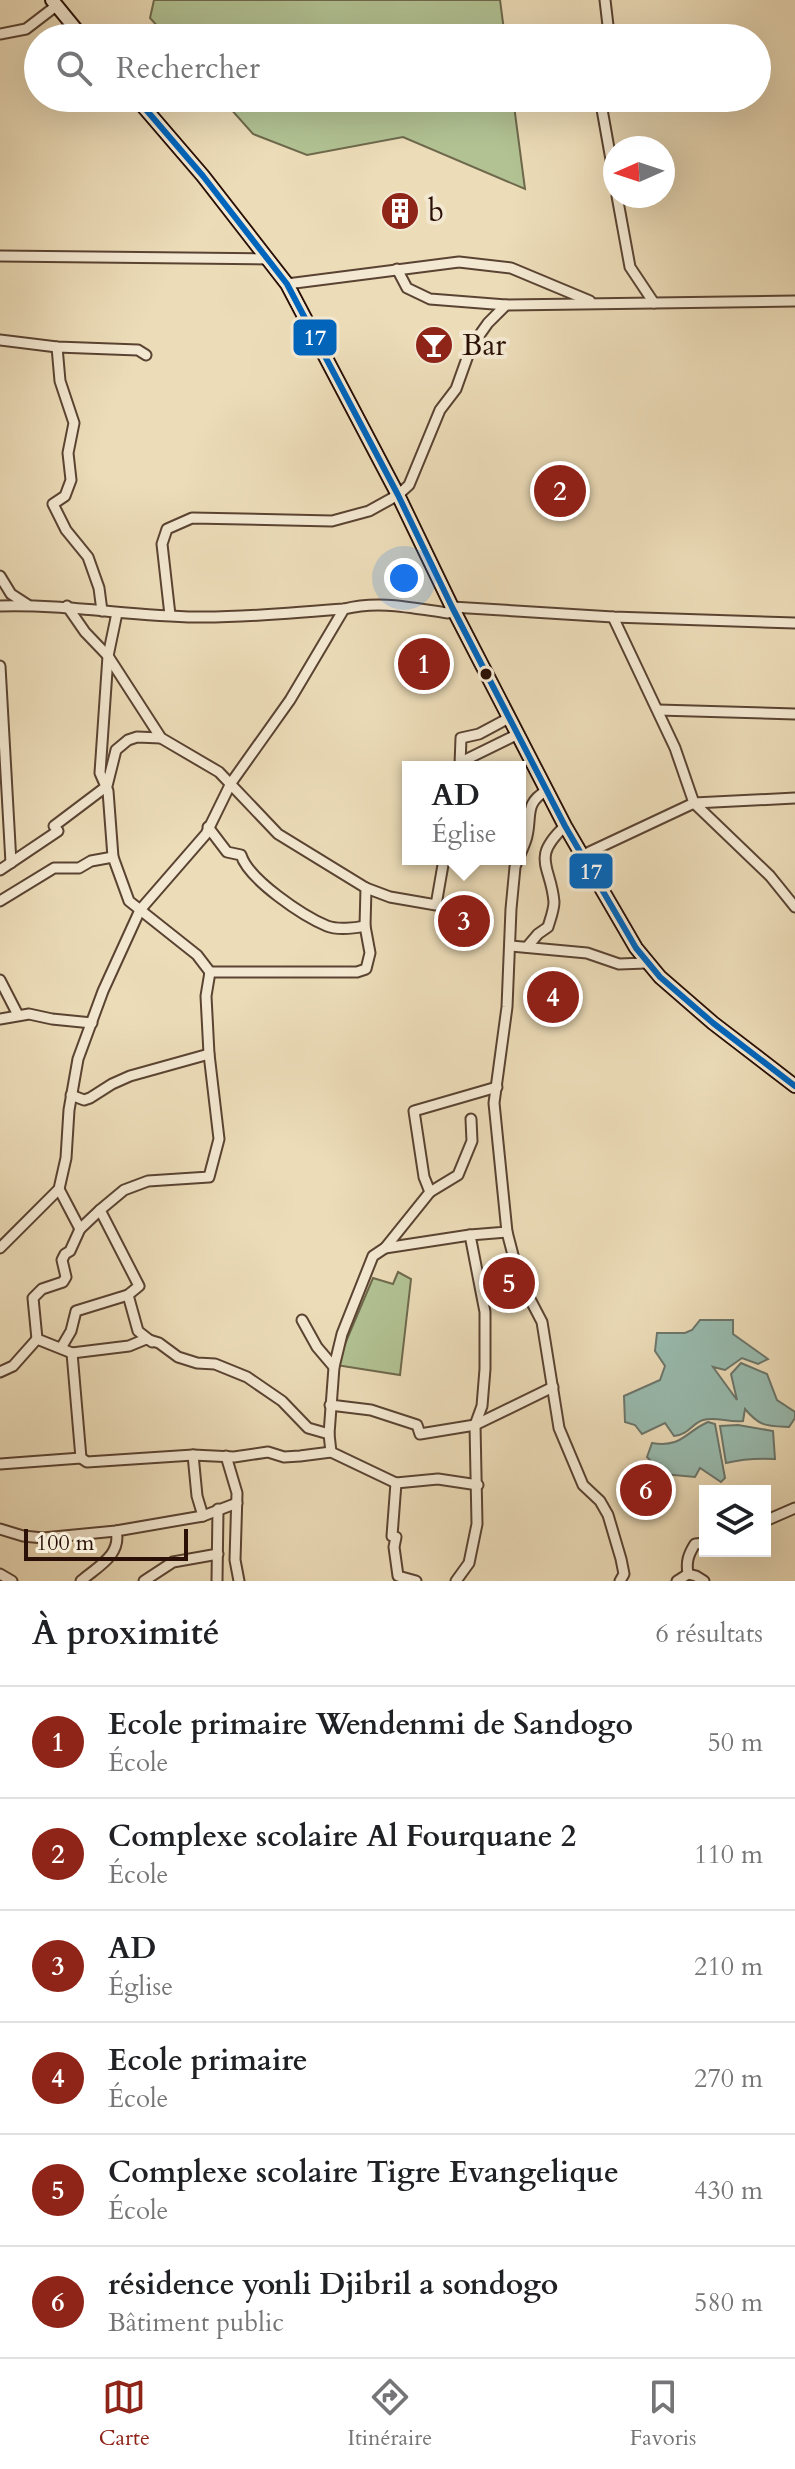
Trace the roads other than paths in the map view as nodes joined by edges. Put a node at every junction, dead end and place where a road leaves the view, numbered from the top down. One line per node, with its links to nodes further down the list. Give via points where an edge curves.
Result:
1 (605, 0): 5 (street)
2 (54, 3): 3 (street); 4 (street)
3 (31, 24)
4 (71, 24)
5 (608, 24)
6 (24, 29): 7 (street)
7 (0, 34)
8 (149, 112): 13 (street)
9 (602, 112): 10 (street)
10 (607, 136)
11 (619, 208): 18 (street, via 630,267)
12 (0, 256): 13 (street)
13 (268, 259): 15 (street)
14 (397, 269): 15 (street); 17 (street, via 459,262 511,268); 19 (street, via 407,288 430,299)
15 (287, 284): 23 (street)
16 (795, 301): 18 (street)
17 (597, 303): 18 (street); 19 (street)
18 (654, 303)
19 (506, 305): 23 (street, via 471,347 409,485)
20 (0, 340): 21 (street)
21 (57, 347): 22 (street, via 138,350); 30 (street, via 60,381 74,423 68,453 71,480 65,496 53,504 88,557)
22 (146, 355)
23 (398, 495): 28 (street); 32 (street, via 369,511 332,521 192,518 167,529 162,544)
24 (0, 576): 25 (street, via 11,594)
25 (28, 605): 26 (street); 27 (street)
26 (0, 606)
27 (67, 606): 30 (street); 35 (street)
28 (452, 607): 29 (street, via 448,613 388,604); 33 (street); 39 (street)
29 (344, 609): 32 (street); 45 (street, via 290,700)
30 (102, 611): 31 (street)
31 (117, 613): 32 (street); 35 (street)
32 (170, 615)
33 (613, 617): 34 (street); 37 (street)
34 (795, 623)
35 (108, 656): 41 (street); 46 (street, via 100,773)
36 (0, 666): 44 (street)
37 (658, 710): 38 (street); 49 (street)
38 (795, 714)
39 (509, 718): 40 (street); 42 (street, via 461,738)
40 (518, 734): 43 (street); 47 (street)
41 (161, 738): 45 (street); 46 (street, via 137,737 116,750)
42 (459, 761)
43 (468, 761)
44 (2, 767): 55 (street)
45 (231, 783): 51 (street); 59 (street, via 278,834)
46 (107, 786): 54 (street); 55 (street, via 54,826 58,831)
47 (547, 790): 50 (street); 52 (street, via 529,808)
48 (795, 798): 49 (street)
49 (694, 803): 53 (street); 61 (street)
50 (565, 826): 53 (street); 65 (street, via 551,839 543,861 554,904 548,927)
51 (208, 827): 62 (street); 63 (street, via 227,852 241,855 248,870 303,912 327,926)
52 (526, 840)
53 (581, 856): 66 (street)
54 (113, 857): 60 (street, via 79,868 54,868); 62 (street, via 129,901)
55 (11, 863): 58 (street)
56 (443, 865): 59 (street, via 436,905)
57 (516, 865): 64 (street)
58 (0, 870)
59 (366, 888): 63 (street)
60 (0, 901)
61 (795, 907)
62 (140, 910): 67 (street, via 197,955); 71 (street)
63 (365, 926): 67 (street, via 370,953 366,969 357,972)
64 (511, 946): 65 (street); 74 (street)
65 (527, 947): 66 (street, via 587,953 619,964)
66 (646, 963): 73 (street, via 719,1029)
67 (210, 972): 72 (street)
68 (0, 980): 69 (street)
69 (18, 1015): 70 (street); 71 (street)
70 (0, 1019)
71 (92, 1023): 75 (street)
72 (209, 1054): 75 (street, via 130,1076 84,1100); 79 (street, via 219,1139 209,1177 148,1181 124,1190)
73 (795, 1086)
74 (497, 1087): 78 (street, via 414,1111); 81 (street, via 498,1161)
75 (71, 1095): 77 (street)
76 (471, 1119): 78 (street, via 472,1141 458,1175)
77 (59, 1189): 80 (street); 83 (street)
78 (430, 1192): 84 (street)
79 (100, 1210): 80 (street); 85 (street, via 139,1286)
80 (80, 1229): 87 (street, via 62,1260 63,1282 33,1298)
81 (507, 1232): 82 (street); 93 (street, via 519,1278 542,1322)
82 (470, 1235): 84 (street); 95 (street, via 486,1320 484,1393)
83 (0, 1248)
84 (385, 1248): 91 (street, via 373,1256)
85 (128, 1295): 88 (street, via 138,1331); 89 (street, via 76,1311)
86 (302, 1320): 91 (street)
87 (37, 1339): 89 (street); 92 (street, via 13,1366)
88 (152, 1342): 90 (street); 96 (street, via 178,1357 247,1377 282,1401 308,1428)
89 (61, 1348): 90 (street)
90 (72, 1353): 100 (street)
91 (334, 1367): 94 (street)
92 (0, 1372)
93 (553, 1387): 95 (street); 116 (street, via 559,1428 583,1485 608,1515)
94 (330, 1405): 95 (street, via 371,1410 417,1425 420,1434); 96 (street)
95 (475, 1425): 103 (street)
96 (329, 1434): 97 (street)
97 (331, 1452): 99 (street); 102 (street)
98 (193, 1455): 99 (street); 100 (street, via 87,1462); 107 (street)
99 (226, 1456): 104 (street)
100 (81, 1458): 101 (street)
101 (0, 1464)
102 (396, 1483): 103 (street, via 438,1479); 122 (street, via 392,1536 398,1576)
103 (478, 1485): 113 (street, via 472,1551)
104 (237, 1503): 106 (street); 121 (street)
105 (795, 1508): 108 (street)
106 (218, 1509): 107 (street); 112 (street)
107 (203, 1516): 110 (street)
108 (771, 1518)
109 (0, 1529): 110 (street, via 43,1538)
110 (116, 1531): 118 (street, via 112,1555)
111 (699, 1544): 115 (street, via 686,1562)
112 (218, 1554): 119 (street, via 173,1562); 120 (street)
113 (462, 1570): 123 (street); 124 (street)
114 (0, 1574): 117 (street)
115 (688, 1574): 125 (street); 126 (street)
116 (623, 1579)
117 (12, 1581)
118 (81, 1581)
119 (144, 1581)
120 (217, 1581)
121 (239, 1581)
122 (416, 1581)
123 (456, 1581)
124 (470, 1581)
125 (677, 1581)
126 (704, 1581)

